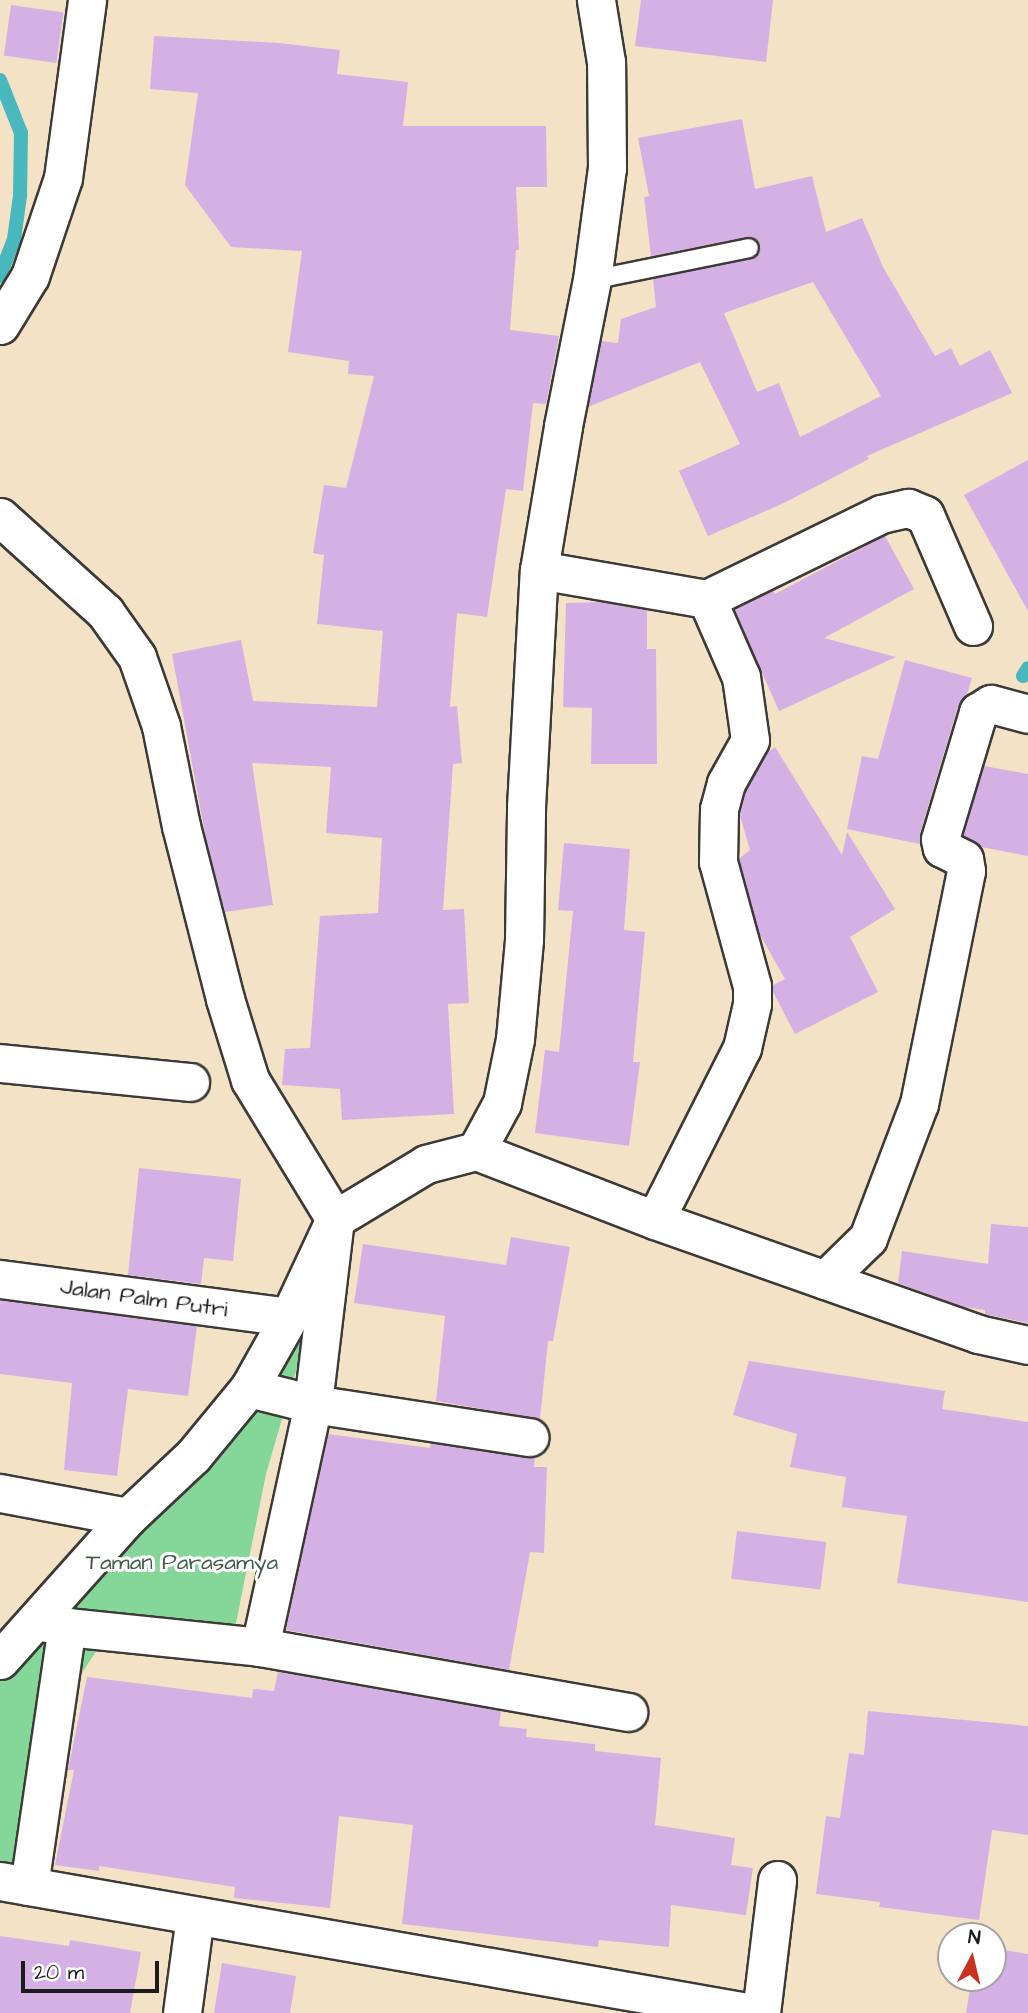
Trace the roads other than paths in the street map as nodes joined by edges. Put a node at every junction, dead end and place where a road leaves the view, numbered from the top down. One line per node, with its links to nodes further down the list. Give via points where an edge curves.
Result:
1 (87, 0): 5 (street, via 63,178 30,276)
2 (596, 0): 4 (street, via 606,62 607,168)
3 (749, 248): 4 (lane)
4 (593, 280): 7 (street)
5 (0, 325)
6 (0, 517): 14 (street, via 105,612 136,657 161,726 188,852 250,1080)
7 (539, 570): 8 (street); 13 (street, via 524,940 515,1039 502,1103)
8 (707, 599): 9 (street, via 881,514 908,508 925,515); 15 (street, via 741,677 750,740 726,783 719,809 718,862 752,986 752,1004 742,1048)
9 (974, 626)
10 (1028, 714): 17 (street, via 992,704 978,712 940,844 964,859 966,872 919,1104 868,1238)
11 (0, 1062): 12 (street)
12 (190, 1082)
13 (476, 1152): 14 (street, via 426,1164); 15 (street)
14 (335, 1219): 18 (street); 21 (street)
15 (655, 1220): 17 (street)
16 (0, 1279): 18 (street, Jalan Palm Putri)
17 (825, 1280): 19 (street, via 978,1334)
18 (289, 1317): 20 (street)
19 (1028, 1345)
20 (249, 1388): 21 (street); 24 (street, via 193,1456)
21 (313, 1404): 22 (street); 26 (street)
22 (530, 1437)
23 (0, 1493): 24 (street)
24 (128, 1517): 25 (street)
25 (52, 1624): 26 (street); 27 (street); 30 (street)
26 (260, 1647): 28 (street)
27 (0, 1660)
28 (628, 1712)
29 (777, 1880): 34 (street)
30 (15, 1884): 31 (street)
31 (195, 1916): 32 (street); 33 (street)
32 (182, 2013)
33 (753, 2013)
34 (761, 2013)

